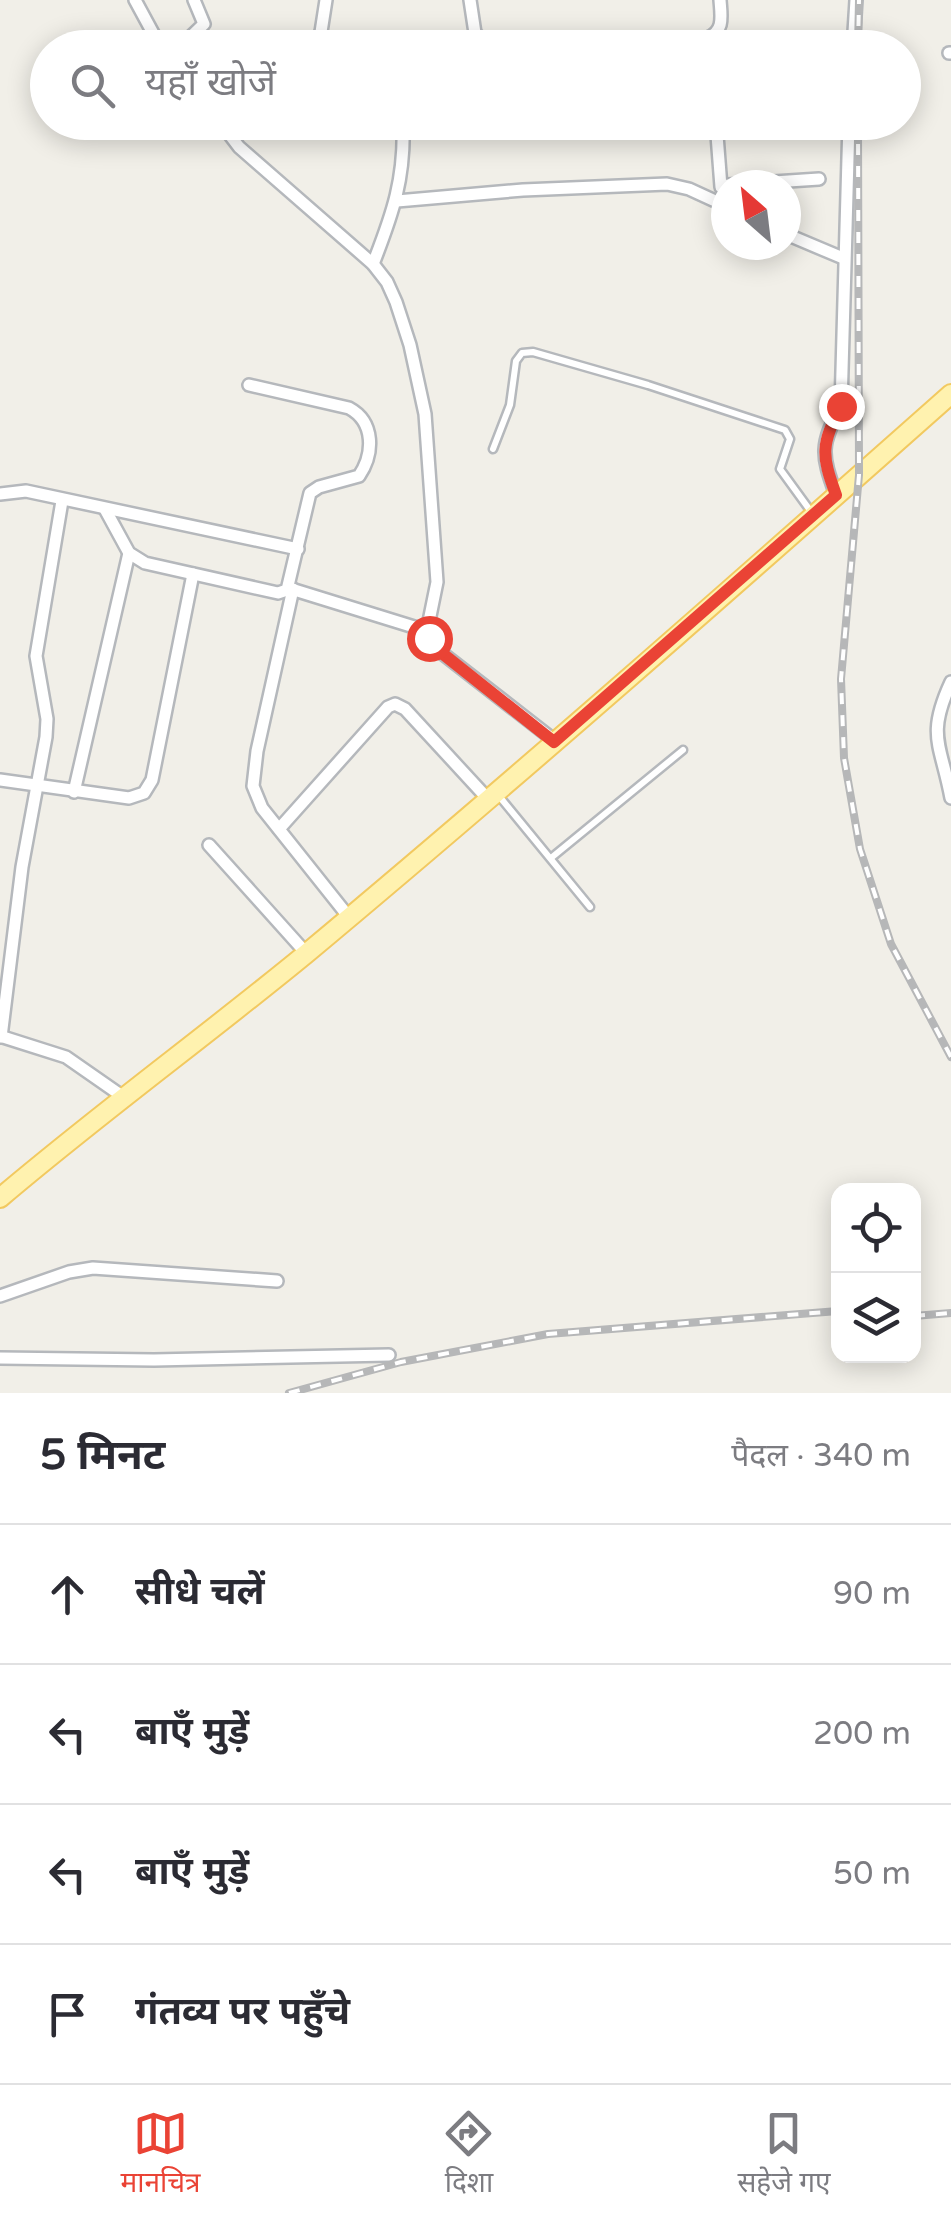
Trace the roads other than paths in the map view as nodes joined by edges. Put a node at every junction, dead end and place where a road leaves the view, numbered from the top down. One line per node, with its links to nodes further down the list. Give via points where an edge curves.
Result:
1 (135, 0): 7 (street)
2 (194, 0): 8 (street, via 204,24)
3 (326, 0): 9 (street)
4 (470, 0): 10 (street)
5 (720, 0): 11 (street)
6 (856, 0): 12 (street)
7 (151, 30)
8 (198, 30)
9 (320, 30)
10 (474, 30)
11 (719, 30)
12 (855, 30)
13 (233, 140): 26 (street)
14 (404, 140): 23 (street)
15 (719, 140): 17 (street)
16 (848, 140): 25 (street)
17 (723, 170)
18 (819, 179): 19 (street)
19 (801, 180)
20 (711, 191): 21 (street)
21 (702, 195): 22 (street); 23 (street, via 652,184)
22 (711, 199)
23 (397, 201): 26 (street)
24 (801, 240): 25 (street)
25 (843, 258): 31 (street, via 841,406 827,432 824,461)
26 (372, 264): 39 (street, via 396,302 425,414 437,582)
27 (250, 385): 35 (street, via 349,408 368,427 363,471 310,494)
28 (951, 394): 31 (main road)
29 (493, 449): 34 (lane, via 510,405 516,361 532,352 785,430 790,438 782,474)
30 (0, 494): 32 (street, via 26,491)
31 (836, 495): 34 (main road)
32 (62, 500): 33 (street); 44 (street, via 36,656 48,726)
33 (106, 509): 35 (street); 36 (street)
34 (813, 514): 41 (main road)
35 (298, 548): 38 (street)
36 (129, 554): 37 (street); 45 (street)
37 (192, 574): 38 (street, via 278,593); 45 (street, via 148,788 129,798)
38 (290, 588): 39 (street); 48 (street, via 252,786)
39 (428, 631): 41 (street, via 438,650)
40 (951, 682): 47 (street, via 935,730)
41 (554, 742): 46 (main road)
42 (682, 750): 50 (lane)
43 (0, 780): 44 (street)
44 (37, 787): 45 (street); 54 (street)
45 (74, 792)
46 (491, 795): 48 (street, via 395,704); 50 (lane); 52 (main road)
47 (951, 798)
48 (278, 829): 52 (street)
49 (209, 845): 53 (street)
50 (551, 858): 51 (lane)
51 (590, 907)
52 (348, 916): 53 (main road)
53 (306, 953): 55 (main road)
54 (0, 1036): 55 (street, via 66,1057)
55 (122, 1096): 56 (main road)
56 (100, 1115): 57 (main road); 58 (main road, via 90,1134)
57 (0, 1198)
58 (0, 1211)
59 (277, 1282): 60 (street, via 93,1268)
60 (0, 1296)
61 (389, 1356): 62 (street)
62 (0, 1358)

